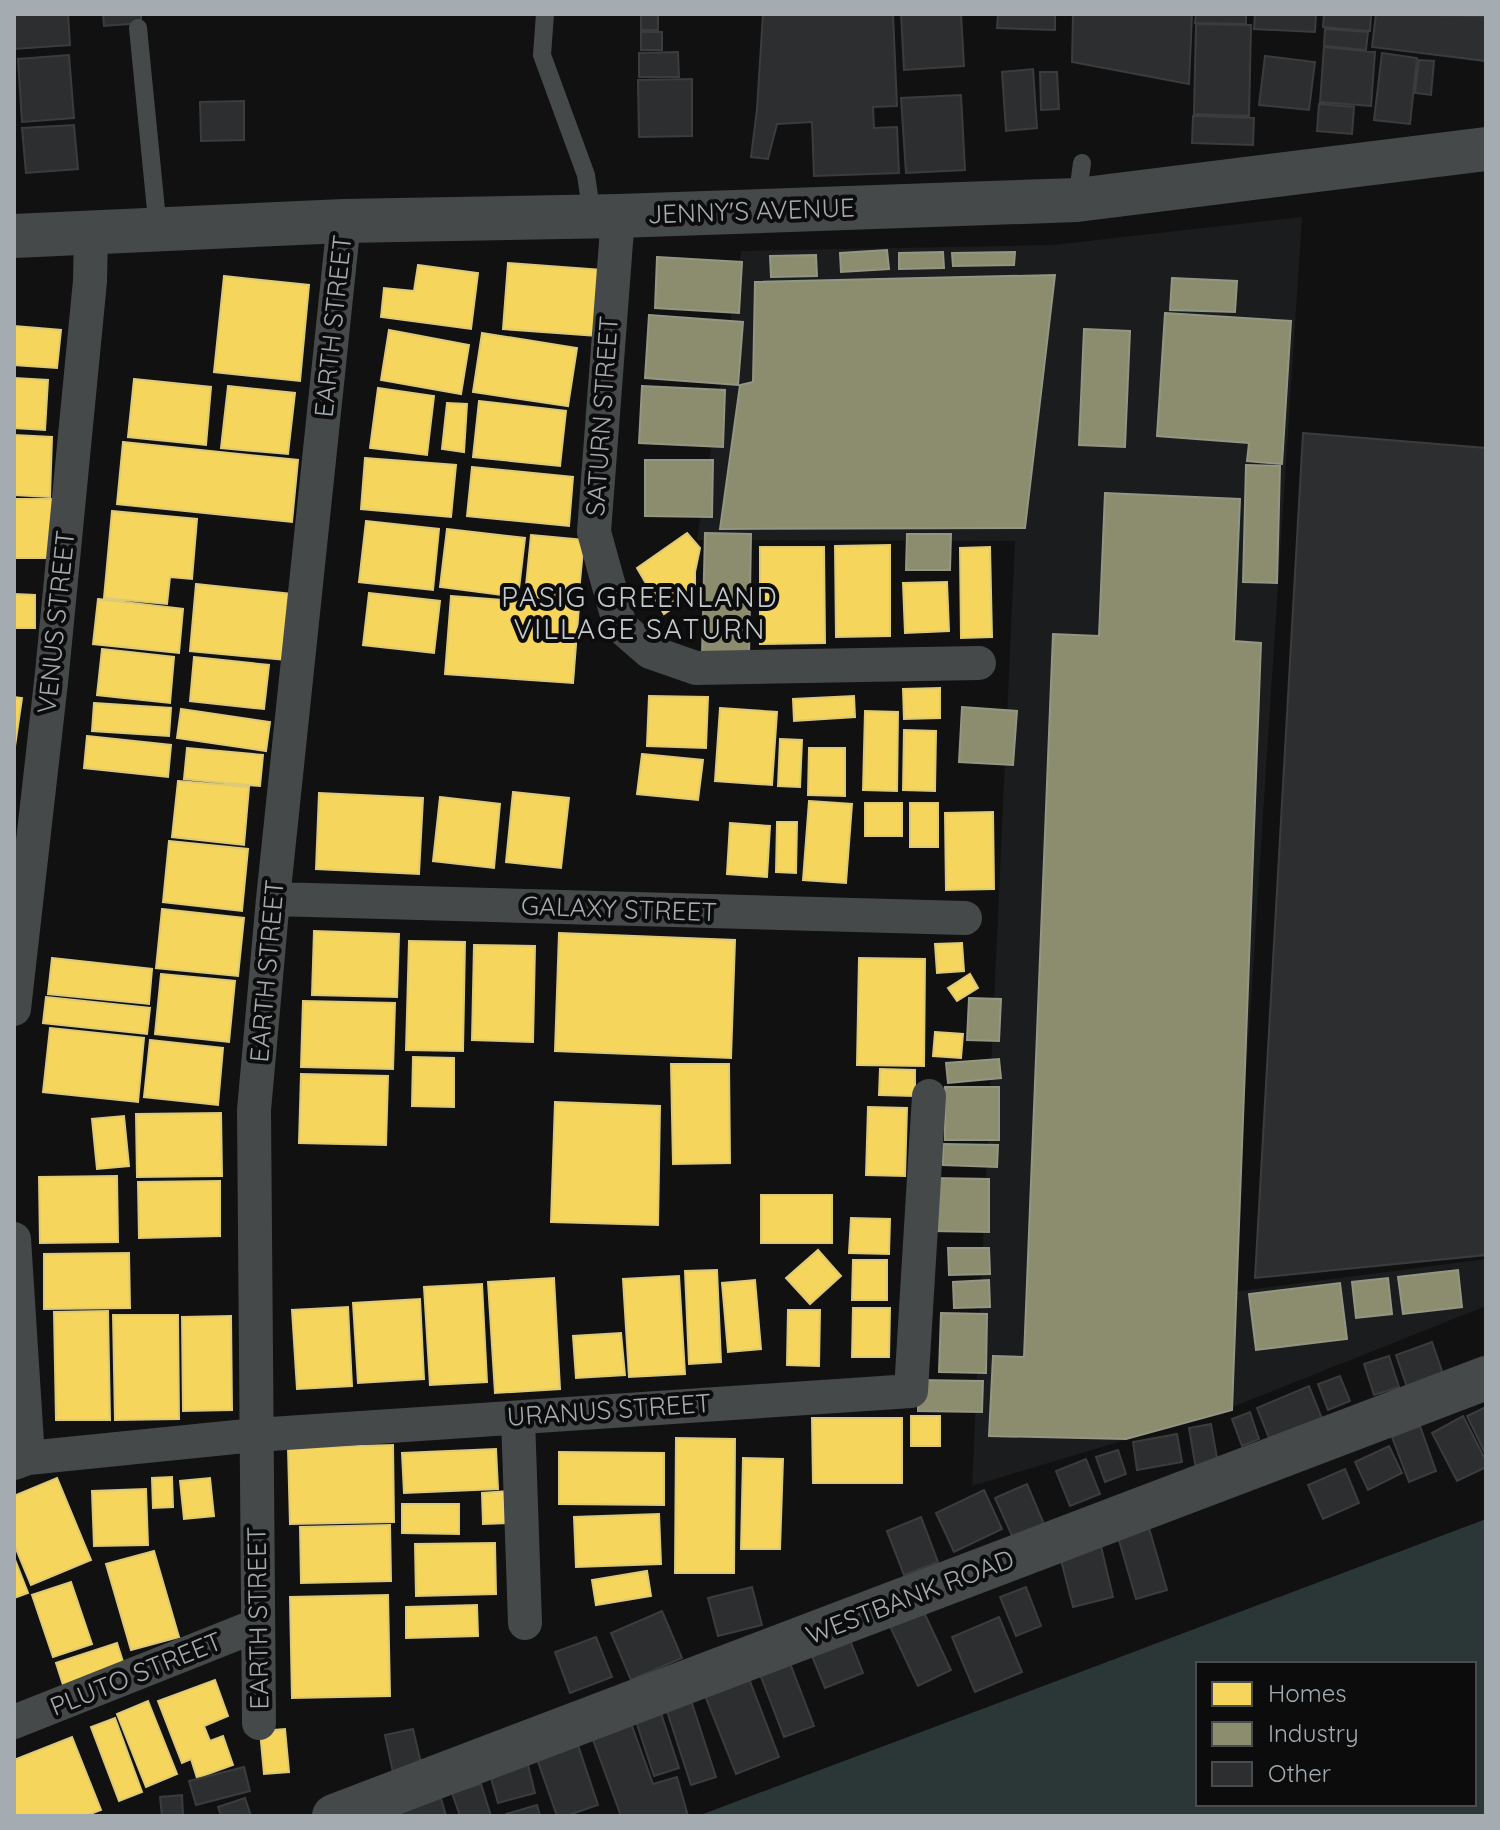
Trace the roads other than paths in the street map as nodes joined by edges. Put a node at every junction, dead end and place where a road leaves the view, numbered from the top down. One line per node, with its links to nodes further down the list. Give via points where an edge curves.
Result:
1 (545, 14): 4 (lane, via 542,55)
2 (138, 28): 6 (lane)
3 (1486, 149): 4 (street, JENNY'S AVENUE)
4 (605, 216): 5 (street, JENNY'S AVENUE); 9 (street, SATURN STREET, via 594,532 620,626 650,652 696,668)
5 (344, 221): 6 (street, JENNY'S AVENUE); 10 (street, EARTH STREET)
6 (158, 230): 7 (street, JENNY'S AVENUE)
7 (91, 234): 8 (street, JENNY'S AVENUE); 12 (street, VENUS STREET, via 53,657)
8 (14, 236)
9 (979, 663)
10 (273, 899): 11 (street, GALAXY STREET); 17 (street, EARTH STREET, via 254,1110)
11 (965, 918)
12 (14, 1009)
13 (929, 1096): 16 (street, URANUS STREET, via 911,1391)
14 (14, 1239): 18 (street)
15 (1486, 1378): 23 (street, WESTBANK ROAD)
16 (518, 1418): 17 (street, URANUS STREET); 19 (street)
17 (256, 1435): 18 (street, URANUS STREET); 20 (street, EARTH STREET)
18 (21, 1461)
19 (525, 1623)
20 (258, 1625): 21 (street, PLUTO STREET); 22 (street, EARTH STREET)
21 (14, 1722)
22 (259, 1723)
23 (334, 1816)

